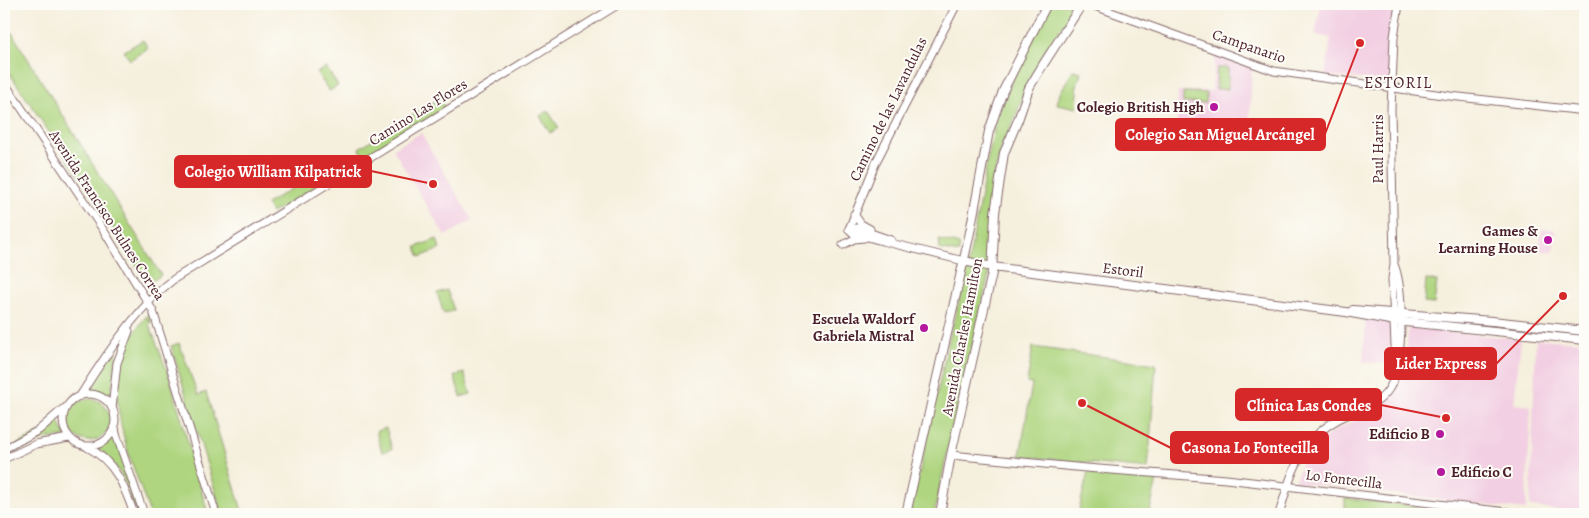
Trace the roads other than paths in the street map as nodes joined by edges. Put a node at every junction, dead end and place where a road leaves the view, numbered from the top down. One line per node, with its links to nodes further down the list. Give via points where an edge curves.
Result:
1 (619, 4): 18 (street, Camino Las Flores, via 174,279)
2 (957, 4): 10 (street, Camino de las Lavandulas, via 876,162)
3 (1047, 4): 16 (main road, Avenida Charles Hamilton, via 1007,81 992,120)
4 (1082, 4): 17 (main road, Avenida Charles Hamilton, via 1029,88 1004,153 995,213)
5 (1089, 4): 8 (street, Campanario, via 1274,71)
6 (1399, 4): 8 (street, Paul Harris)
7 (4, 82): 18 (street, Avenida Francisco Bulnes Correa)
8 (1392, 87): 9 (street, Campanario); 20 (street, Paul Harris, via 1392,210 1394,264 1399,282)
9 (1585, 111)
10 (854, 214): 11 (street, Camino de las Lavandulas); 12 (street, via 861,224)
11 (849, 229): 12 (street, Estoril); 13 (street, Estoril)
12 (881, 236): 14 (street, Estoril)
13 (871, 238): 14 (street, Estoril); 15 (street, via 854,239)
14 (898, 244): 16 (street, Estoril)
15 (842, 245)
16 (964, 261): 17 (main road, Estoril); 36 (main road, Avenida Charles Hamilton)
17 (992, 267): 20 (main road, Estoril); 30 (main road, Avenida Charles Hamilton)
18 (148, 302): 19 (street, Camino Las Flores); 35 (street, Avenida Francisco Bulnes Correa, via 161,334)
19 (137, 316): 23 (street, Camino Las Flores); 25 (street, Camino Las Flores, via 117,363)
20 (1397, 318): 21 (main road, Estoril, via 1492,321); 22 (main road, Estoril); 32 (street, Paul Harris, via 1399,348 1392,384 1378,401 1337,420 1312,440)
21 (1585, 331)
22 (1585, 340)
23 (80, 396): 24 (street); 25 (street, via 100,396)
24 (68, 406): 27 (street, via 62,420); 29 (street, via 44,427)
25 (112, 408): 26 (street)
26 (115, 422): 28 (street, via 106,440 96,446); 33 (street, via 116,434)
27 (69, 438): 28 (street); 31 (street, via 36,444)
28 (87, 446): 34 (street, via 102,456 117,473)
29 (4, 449)
30 (951, 455): 32 (street, Lo Fontecilla); 37 (main road, Avenida Charles Hamilton)
31 (4, 459)
32 (1287, 486): 38 (street, Paul Harris); 39 (street, Lo Fontecilla)
33 (143, 513): 34 (street)
34 (134, 514)
35 (216, 514)
36 (906, 514)
37 (940, 514)
38 (1279, 514)
39 (1524, 514)

